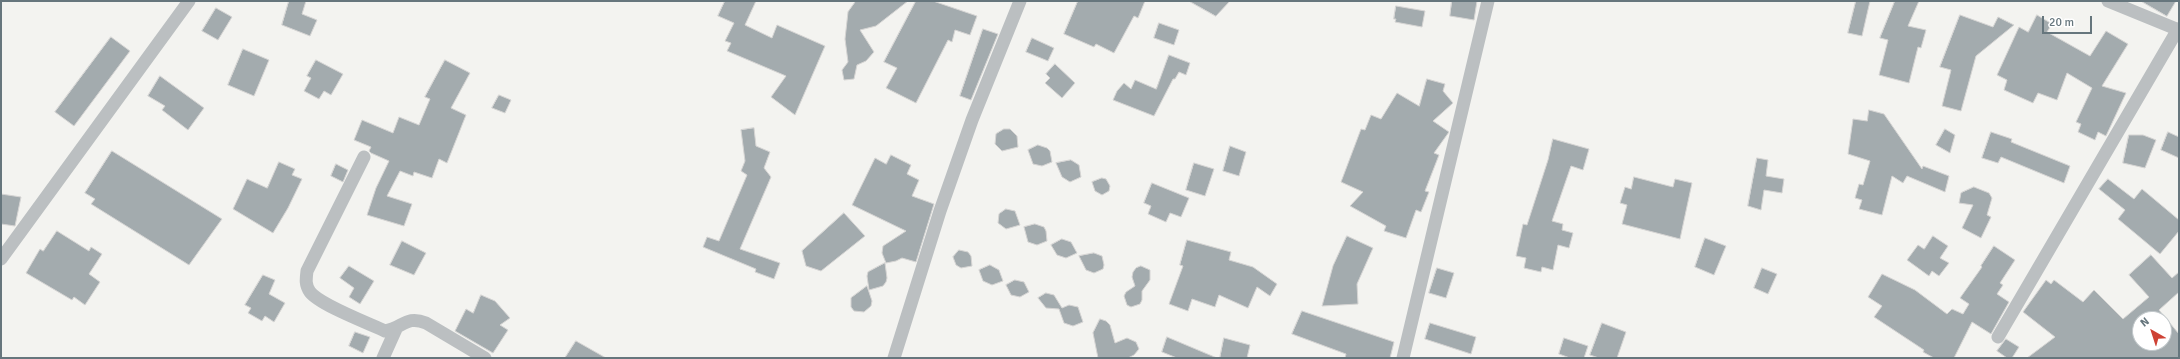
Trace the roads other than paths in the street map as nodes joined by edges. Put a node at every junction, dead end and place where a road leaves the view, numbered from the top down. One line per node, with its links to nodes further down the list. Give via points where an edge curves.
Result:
1 (189, 1): 7 (street)
2 (1020, 1): 12 (street, via 972,120 940,210)
3 (1488, 1): 13 (street)
4 (2108, 1): 5 (street)
5 (2178, 30): 9 (street)
6 (364, 157): 8 (street, via 307,271 305,282 310,292 319,300 385,331)
7 (1, 258)
8 (396, 329): 10 (street); 11 (street, via 407,321 417,319)
9 (1998, 337)
10 (383, 358)
11 (485, 358)
12 (894, 358)
13 (1403, 358)

